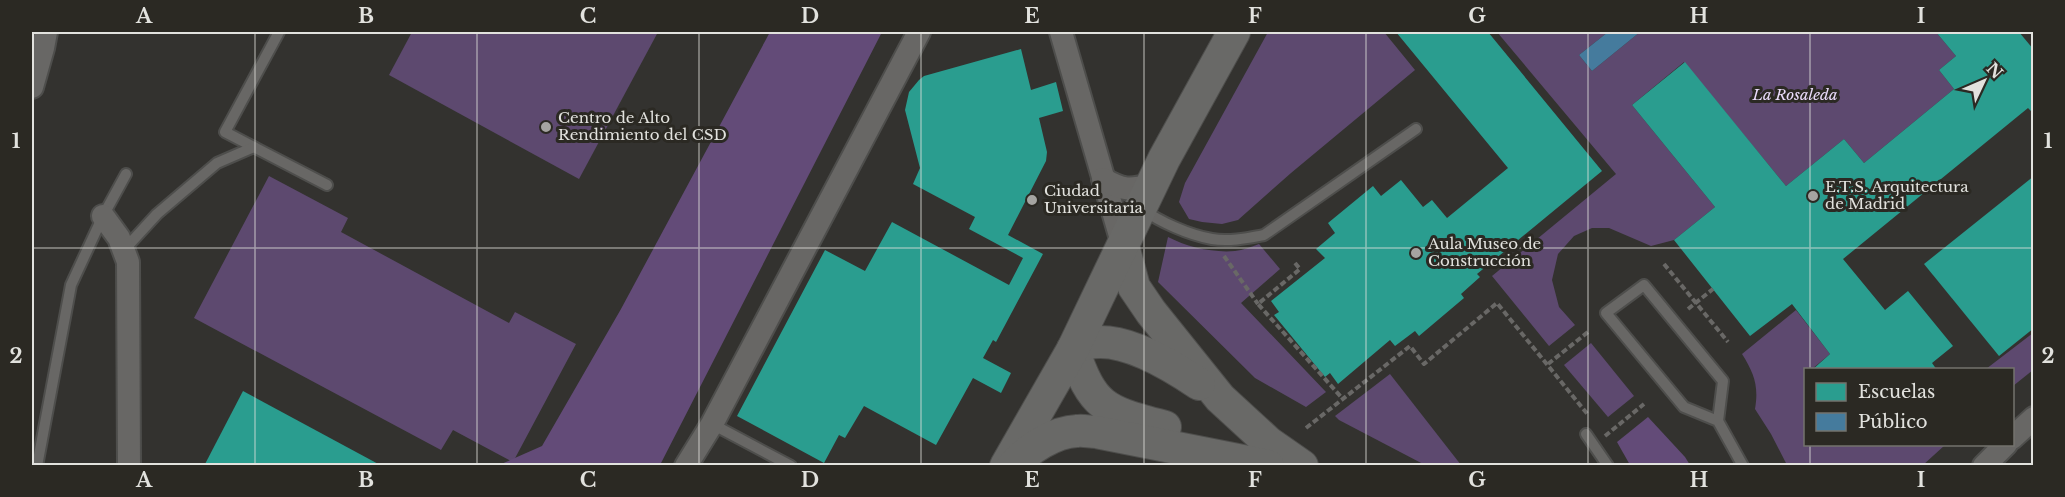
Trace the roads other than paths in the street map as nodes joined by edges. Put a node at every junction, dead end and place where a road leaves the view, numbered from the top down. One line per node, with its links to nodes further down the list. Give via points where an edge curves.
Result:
1 (46, 32): 6 (street)
2 (279, 32): 8 (lane, via 225,132)
3 (919, 32): 20 (street)
4 (1062, 32): 10 (street)
5 (1234, 32): 12 (street)
6 (32, 87)
7 (1416, 129): 12 (lane, via 1264,235 1212,239 1160,221)
8 (254, 147): 11 (lane); 15 (lane, via 217,163 157,214)
9 (126, 174): 13 (lane)
10 (1104, 179): 12 (street); 14 (street)
11 (327, 185)
12 (1147, 196): 14 (street)
13 (103, 216): 15 (street); 25 (lane, via 70,285)
14 (1123, 246): 16 (street); 17 (street, via 1134,287)
15 (124, 250): 26 (street, via 128,262)
16 (1073, 349): 17 (street, via 1096,342 1140,350 1176,368); 24 (street, via 1091,391 1109,409 1193,435); 29 (street)
17 (1220, 398): 31 (street, via 1269,443)
18 (2034, 418): 22 (street)
19 (1718, 421): 19 (lane, via 1723,381 1644,285 1606,313 1684,406); 33 (lane)
20 (712, 424): 27 (street); 28 (lane)
21 (1586, 434): 32 (lane)
22 (2014, 437)
23 (2004, 446): 34 (street)
24 (1262, 464): 30 (street, via 1076,430 1057,435)
25 (38, 465)
26 (129, 465)
27 (686, 465)
28 (791, 465)
29 (1006, 465)
30 (1013, 465)
31 (1302, 465)
32 (1608, 465)
33 (1743, 465)
34 (1984, 465)

